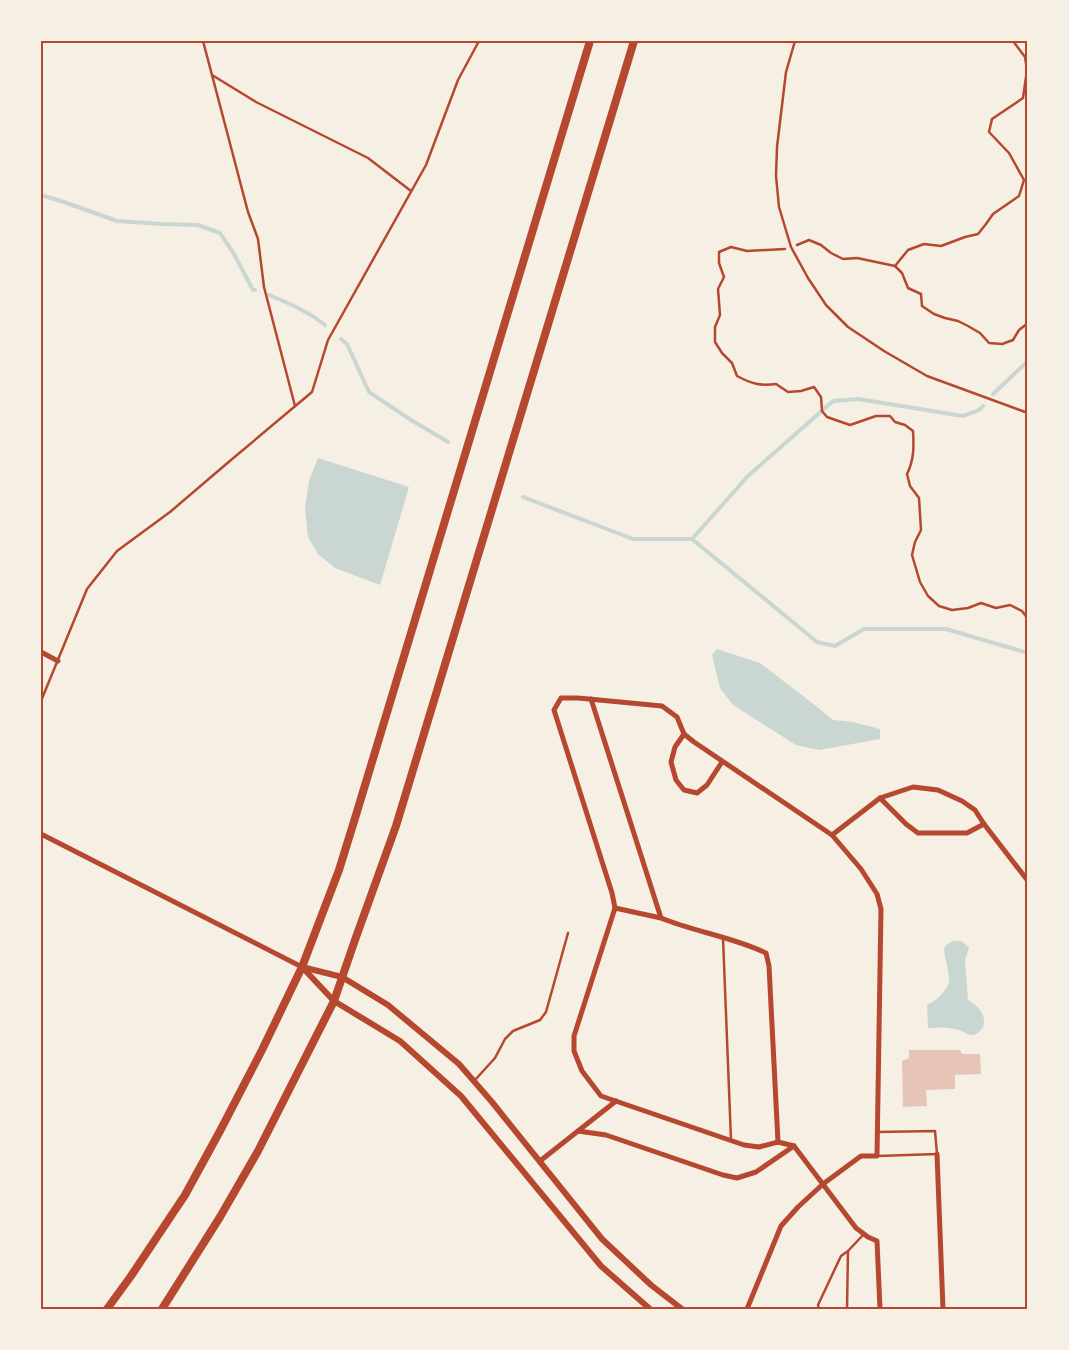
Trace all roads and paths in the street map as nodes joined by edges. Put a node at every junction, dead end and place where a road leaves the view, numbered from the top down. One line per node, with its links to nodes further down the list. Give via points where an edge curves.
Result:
1 (203, 41): 7 (lane)
2 (479, 41): 8 (lane, via 458,80 426,165)
3 (590, 41): 30 (main road, via 339,870)
4 (634, 41): 31 (main road, via 396,826)
5 (795, 41): 9 (lane, via 786,72 776,176 779,207)
6 (1013, 41): 10 (path, via 1025,56 1027,70 1023,98 992,119 989,132 1009,153 1024,180 1019,196 992,214 978,234 941,246 924,244 908,250)
7 (212, 74): 8 (lane, via 256,102 368,158); 12 (lane, via 258,239 264,286)
8 (411, 190): 12 (lane, via 328,340 312,392)
9 (791, 247): 10 (path, via 809,240 843,259 857,258); 13 (lane, via 826,305 848,327 927,376); 14 (path, via 747,251 731,247 719,252 724,277 718,289 720,315 714,327 715,342 722,353 732,363 737,376 750,383 776,384 788,392 814,387 827,417 850,425 876,416 890,416 913,431 912,465 907,474 918,498 921,530 912,554 928,596 939,606 952,610 981,603 996,608 1010,605)
10 (895, 266): 11 (path, via 908,288 921,294 922,306 934,314 968,326 989,343 1002,344 1013,340)
11 (1028, 323)
12 (295, 406): 16 (lane, via 170,512 117,551 87,589)
13 (1028, 413)
14 (1028, 619)
15 (41, 652): 16 (street)
16 (58, 661): 18 (lane)
17 (592, 699): 19 (street, via 662,706 677,716); 26 (street, via 561,698 554,710); 27 (street)
18 (41, 701)
19 (684, 734): 20 (street); 20 (street, via 675,747 671,762 676,780 684,790 697,794)
20 (722, 762): 24 (street)
21 (880, 798): 22 (street, via 913,787 938,790 975,810); 22 (street, via 918,833 967,832); 24 (street)
22 (984, 824): 25 (street)
23 (41, 834): 30 (street)
24 (832, 835): 36 (street, via 861,869 881,909)
25 (1028, 881)
26 (615, 908): 27 (street); 34 (street, via 574,1036 574,1051 582,1071 600,1096)
27 (661, 918): 29 (street)
28 (568, 934): 33 (lane, via 546,1012 540,1020 513,1031)
29 (723, 938): 37 (lane); 38 (street, via 766,953)
30 (302, 967): 31 (street); 32 (street); 46 (main road, via 185,1195)
31 (342, 978): 32 (main road); 33 (street, via 388,1005 459,1064)
32 (334, 1002): 47 (main road, via 258,1151); 48 (street, via 400,1041 461,1096 600,1266)
33 (474, 1081): 42 (street)
34 (616, 1101): 35 (street); 37 (street)
35 (578, 1131): 39 (street, via 606,1135 737,1178 756,1172); 42 (street)
36 (877, 1132): 40 (lane, via 935,1131); 41 (street)
37 (731, 1140): 38 (street, via 759,1147)
38 (778, 1142): 39 (street)
39 (794, 1146): 43 (street)
40 (937, 1154): 41 (lane); 54 (street)
41 (877, 1156): 43 (street, via 861,1156)
42 (540, 1161): 49 (street, via 602,1239)
43 (823, 1184): 44 (street); 50 (street, via 781,1226)
44 (864, 1234): 45 (lane); 53 (street, via 877,1240)
45 (848, 1251): 51 (lane, via 841,1256); 52 (lane)
46 (107, 1309)
47 (162, 1309)
48 (650, 1309)
49 (682, 1309)
50 (747, 1309)
51 (819, 1309)
52 (847, 1309)
53 (880, 1309)
54 (943, 1309)

